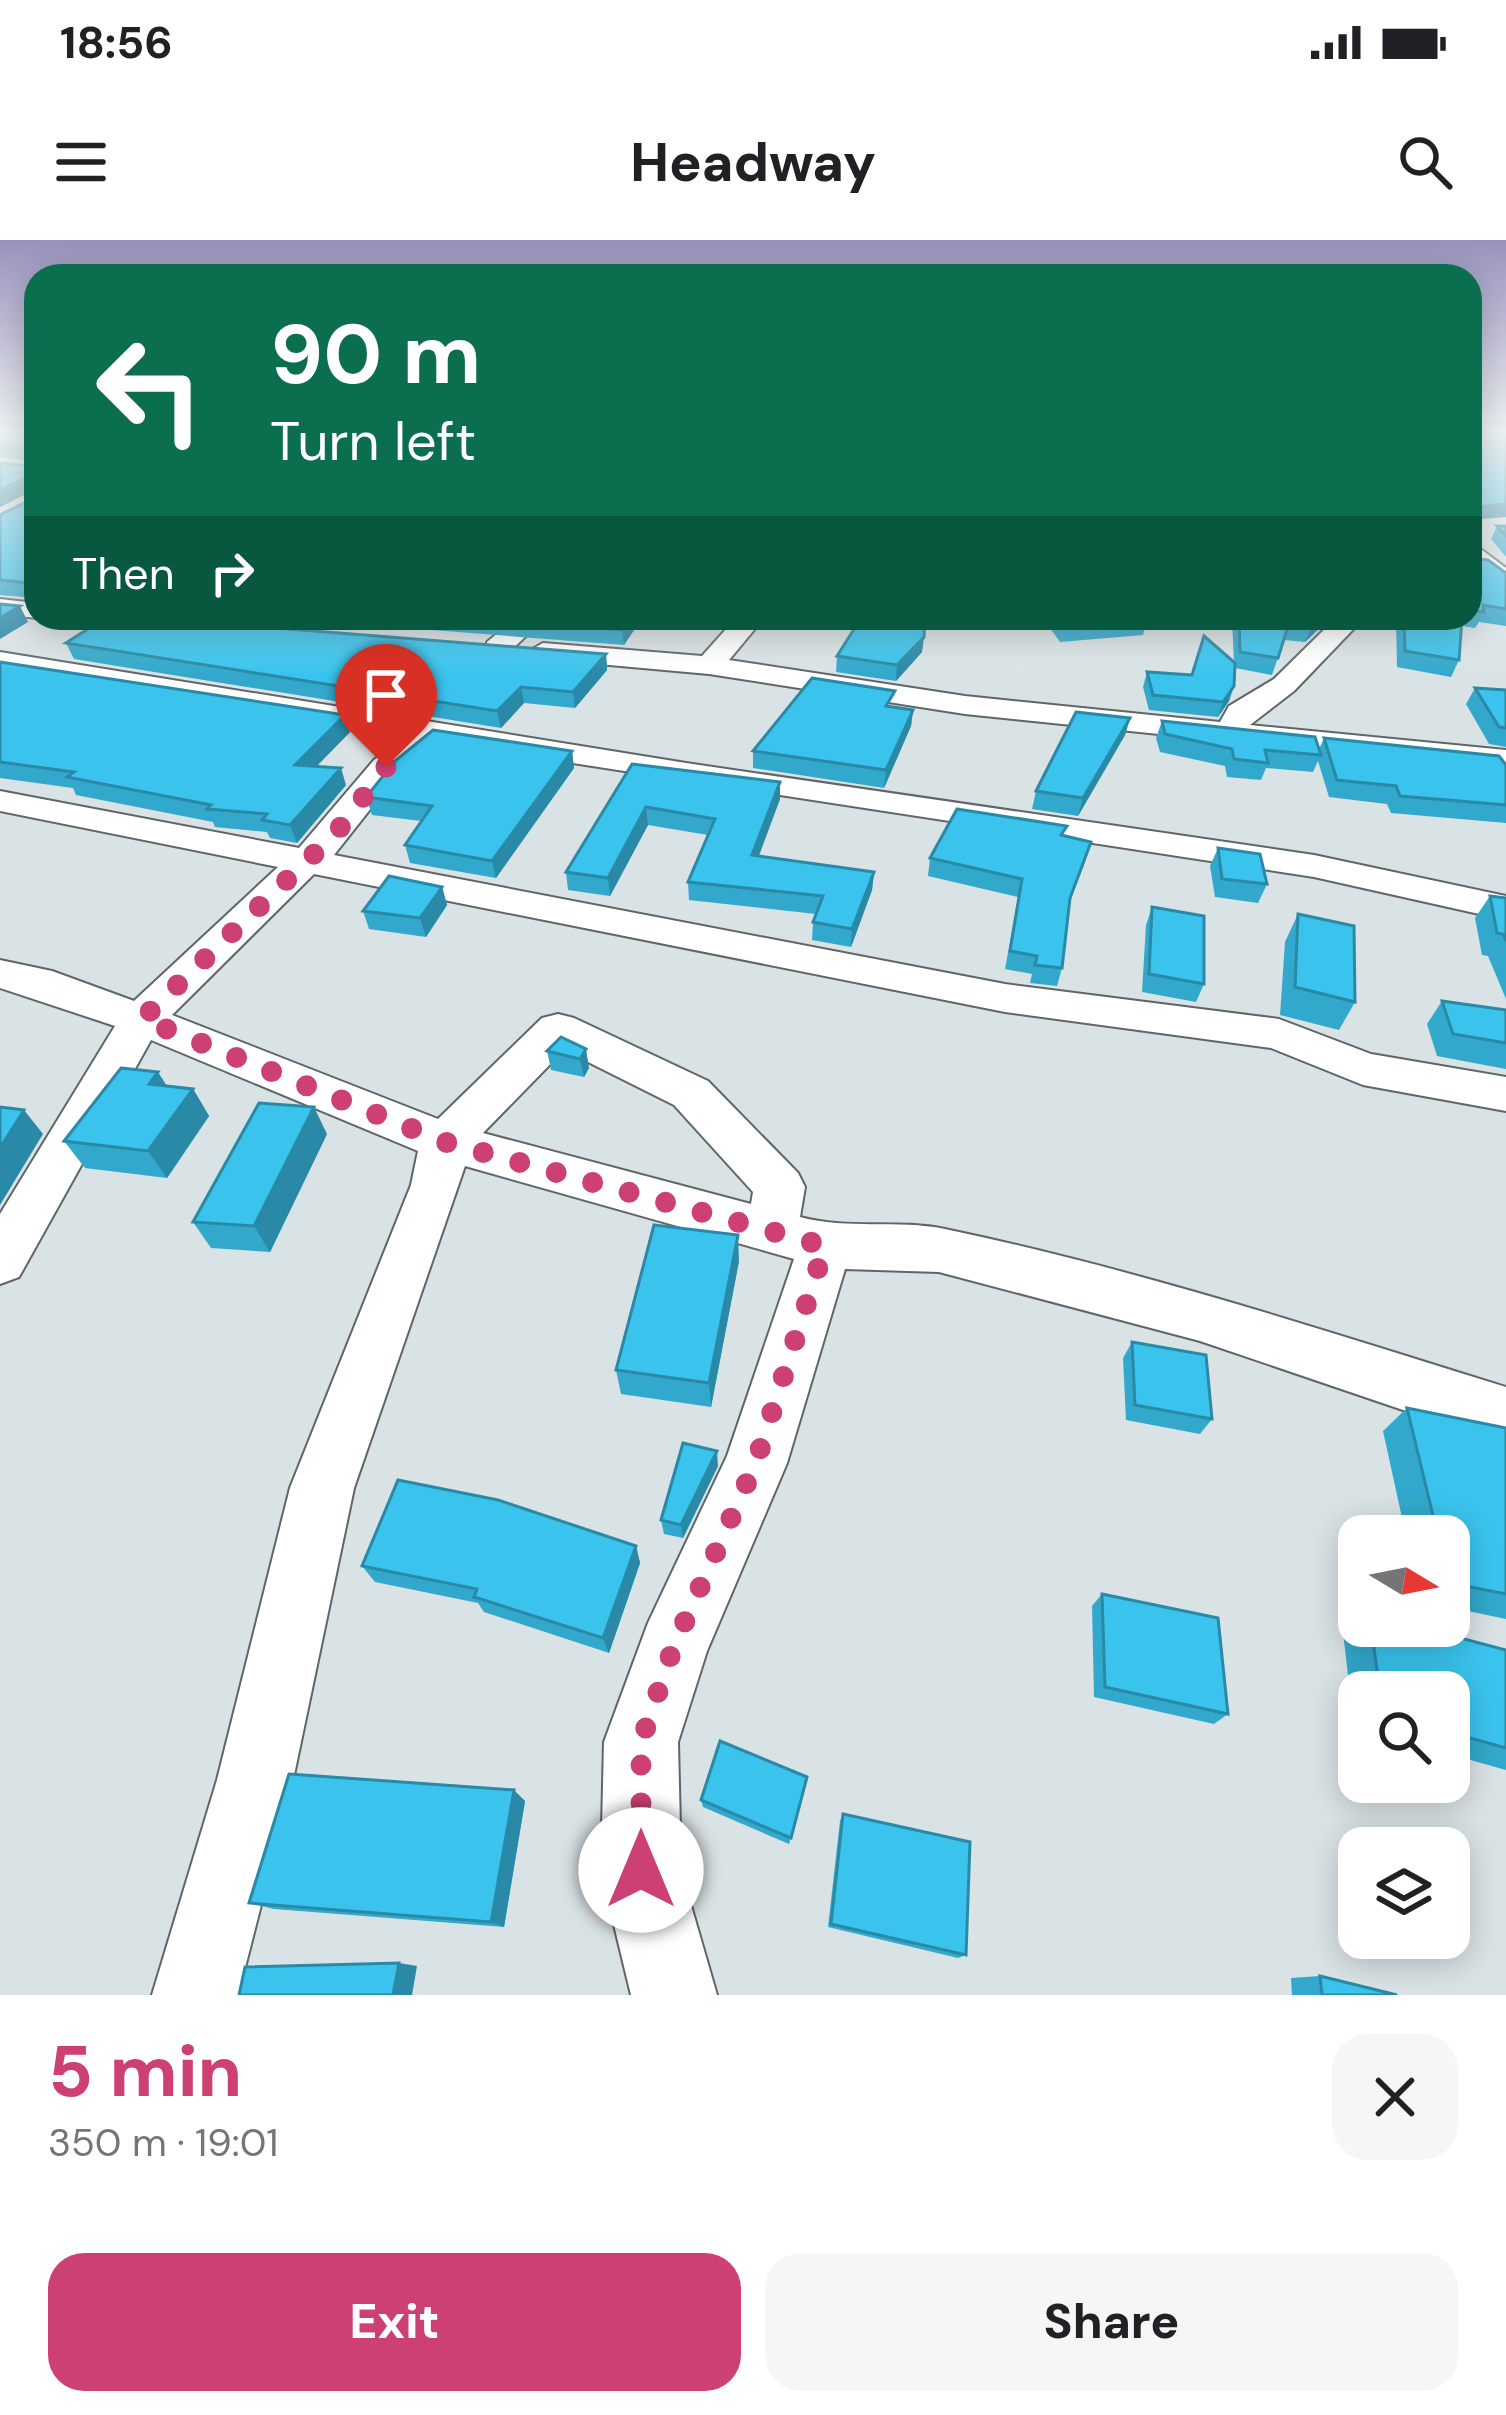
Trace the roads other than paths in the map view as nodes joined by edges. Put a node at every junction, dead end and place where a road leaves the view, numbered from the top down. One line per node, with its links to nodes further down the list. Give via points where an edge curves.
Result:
1 (1482, 544): 2 (street)
2 (1506, 582)
3 (513, 630): 7 (street, via 486,647)
4 (740, 630): 7 (street)
5 (1339, 630): 9 (street, via 1284,685 1240,713)
6 (0, 661): 8 (street)
7 (710, 664): 9 (street, via 964,705)
8 (431, 730): 12 (street, via 386,767); 13 (street, via 1314,866)
9 (1232, 730): 10 (street)
10 (1506, 760)
11 (0, 801): 12 (street)
12 (306, 861): 15 (street); 16 (street, via 1005,998 1279,1034 1363,1069)
13 (1506, 908)
14 (0, 974): 15 (street)
15 (142, 1019): 17 (street); 19 (street)
16 (1506, 1094)
17 (445, 1142): 18 (street); 18 (street, via 558,1029 691,1093 780,1186); 21 (street, via 322,1488)
18 (798, 1239): 20 (street, via 939,1250); 22 (street, via 756,1462 673,1648 641,1742 641,1870)
19 (0, 1262)
20 (1499, 1402)
21 (195, 1995)
22 (674, 1995)

